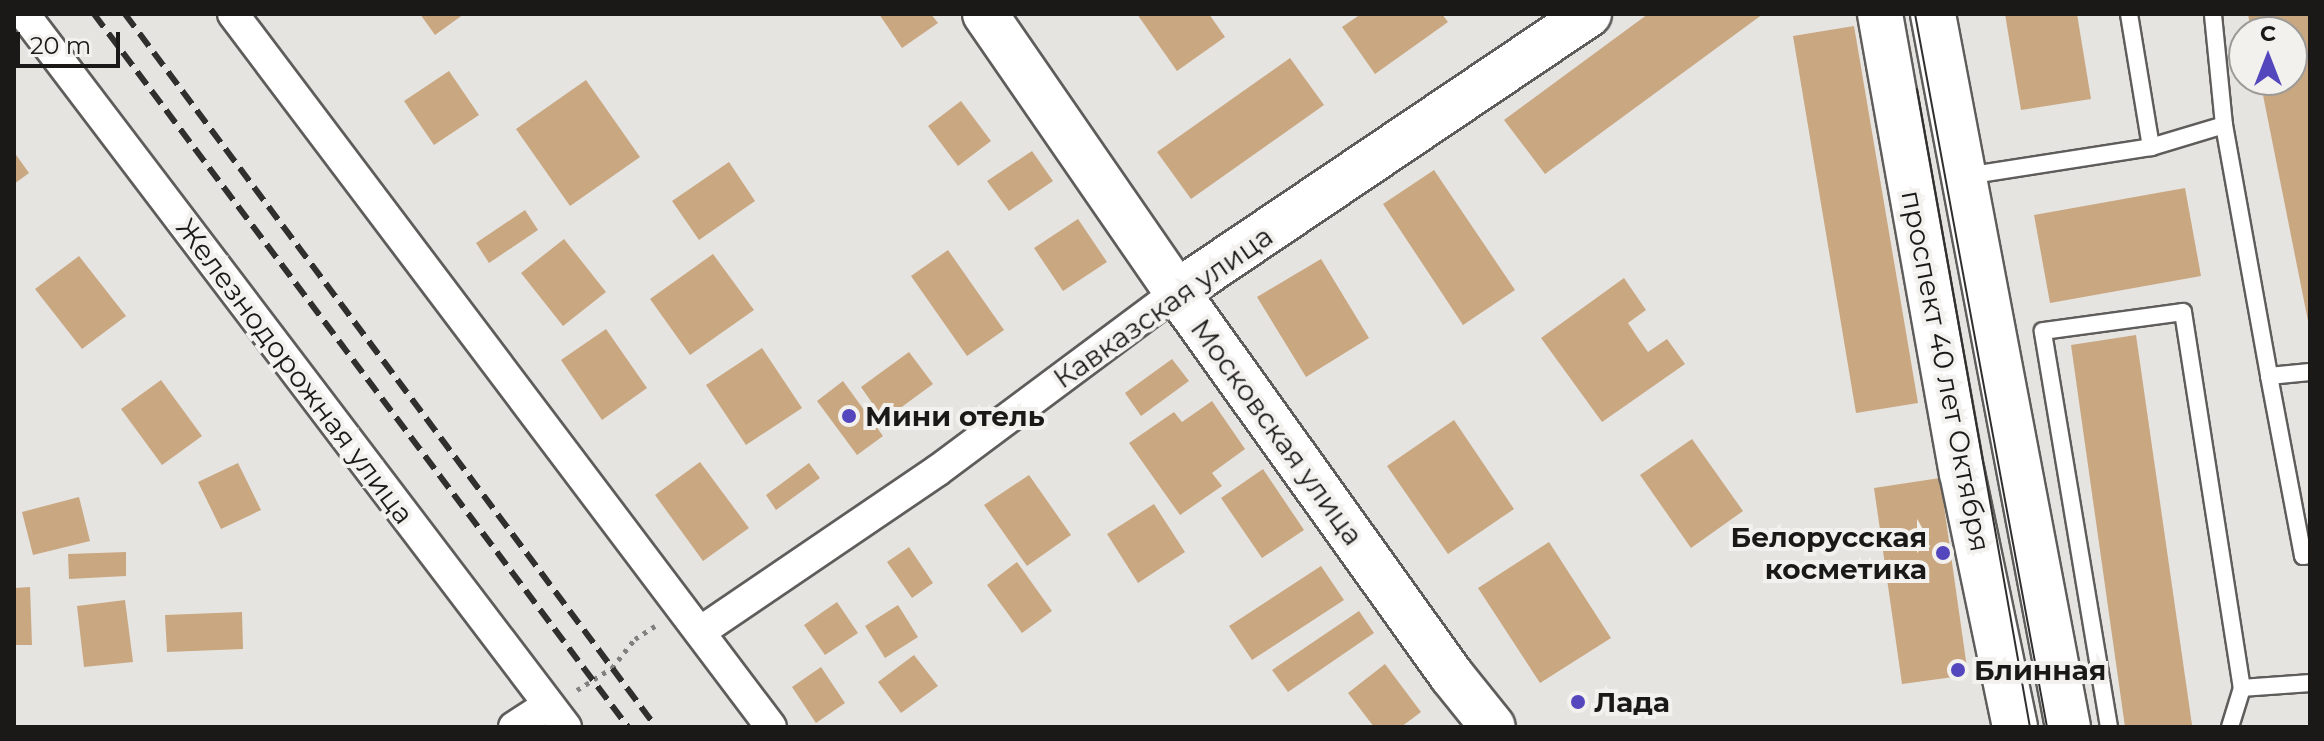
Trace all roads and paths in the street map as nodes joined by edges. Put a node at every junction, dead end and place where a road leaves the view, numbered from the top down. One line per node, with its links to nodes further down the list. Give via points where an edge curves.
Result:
1 (233, 14): 16 (street)
2 (985, 14): 12 (street, Московская улица)
3 (1589, 14): 12 (street, Кавказская улица)
4 (1880, 14): 23 (street, проспект 40 лет Октября, via 1962,473)
5 (1933, 14): 11 (street, проспект 40 лет Октября)
6 (2129, 14): 10 (lane)
7 (2213, 14): 9 (lane)
8 (24, 23): 19 (street, Железнодорожная улица)
9 (2224, 125): 10 (lane); 14 (lane)
10 (2151, 147): 11 (lane)
11 (1964, 177): 24 (street, проспект 40 лет Октября)
12 (1177, 292): 16 (street, Кавказская улица, via 937,471); 22 (street, Московская улица)
13 (2310, 372): 14 (lane)
14 (2269, 376): 15 (lane, via 2303,556)
15 (2310, 555)
16 (692, 620): 19 (path, via 635,639 612,668); 21 (street)
17 (2310, 683): 18 (lane)
18 (2242, 688): 25 (lane, via 2183,312 2043,331); 26 (lane)
19 (557, 716): 20 (street)
20 (514, 727)
21 (771, 727)
22 (1493, 727)
23 (2015, 727)
24 (2068, 727)
25 (2109, 727)
26 (2230, 727)

